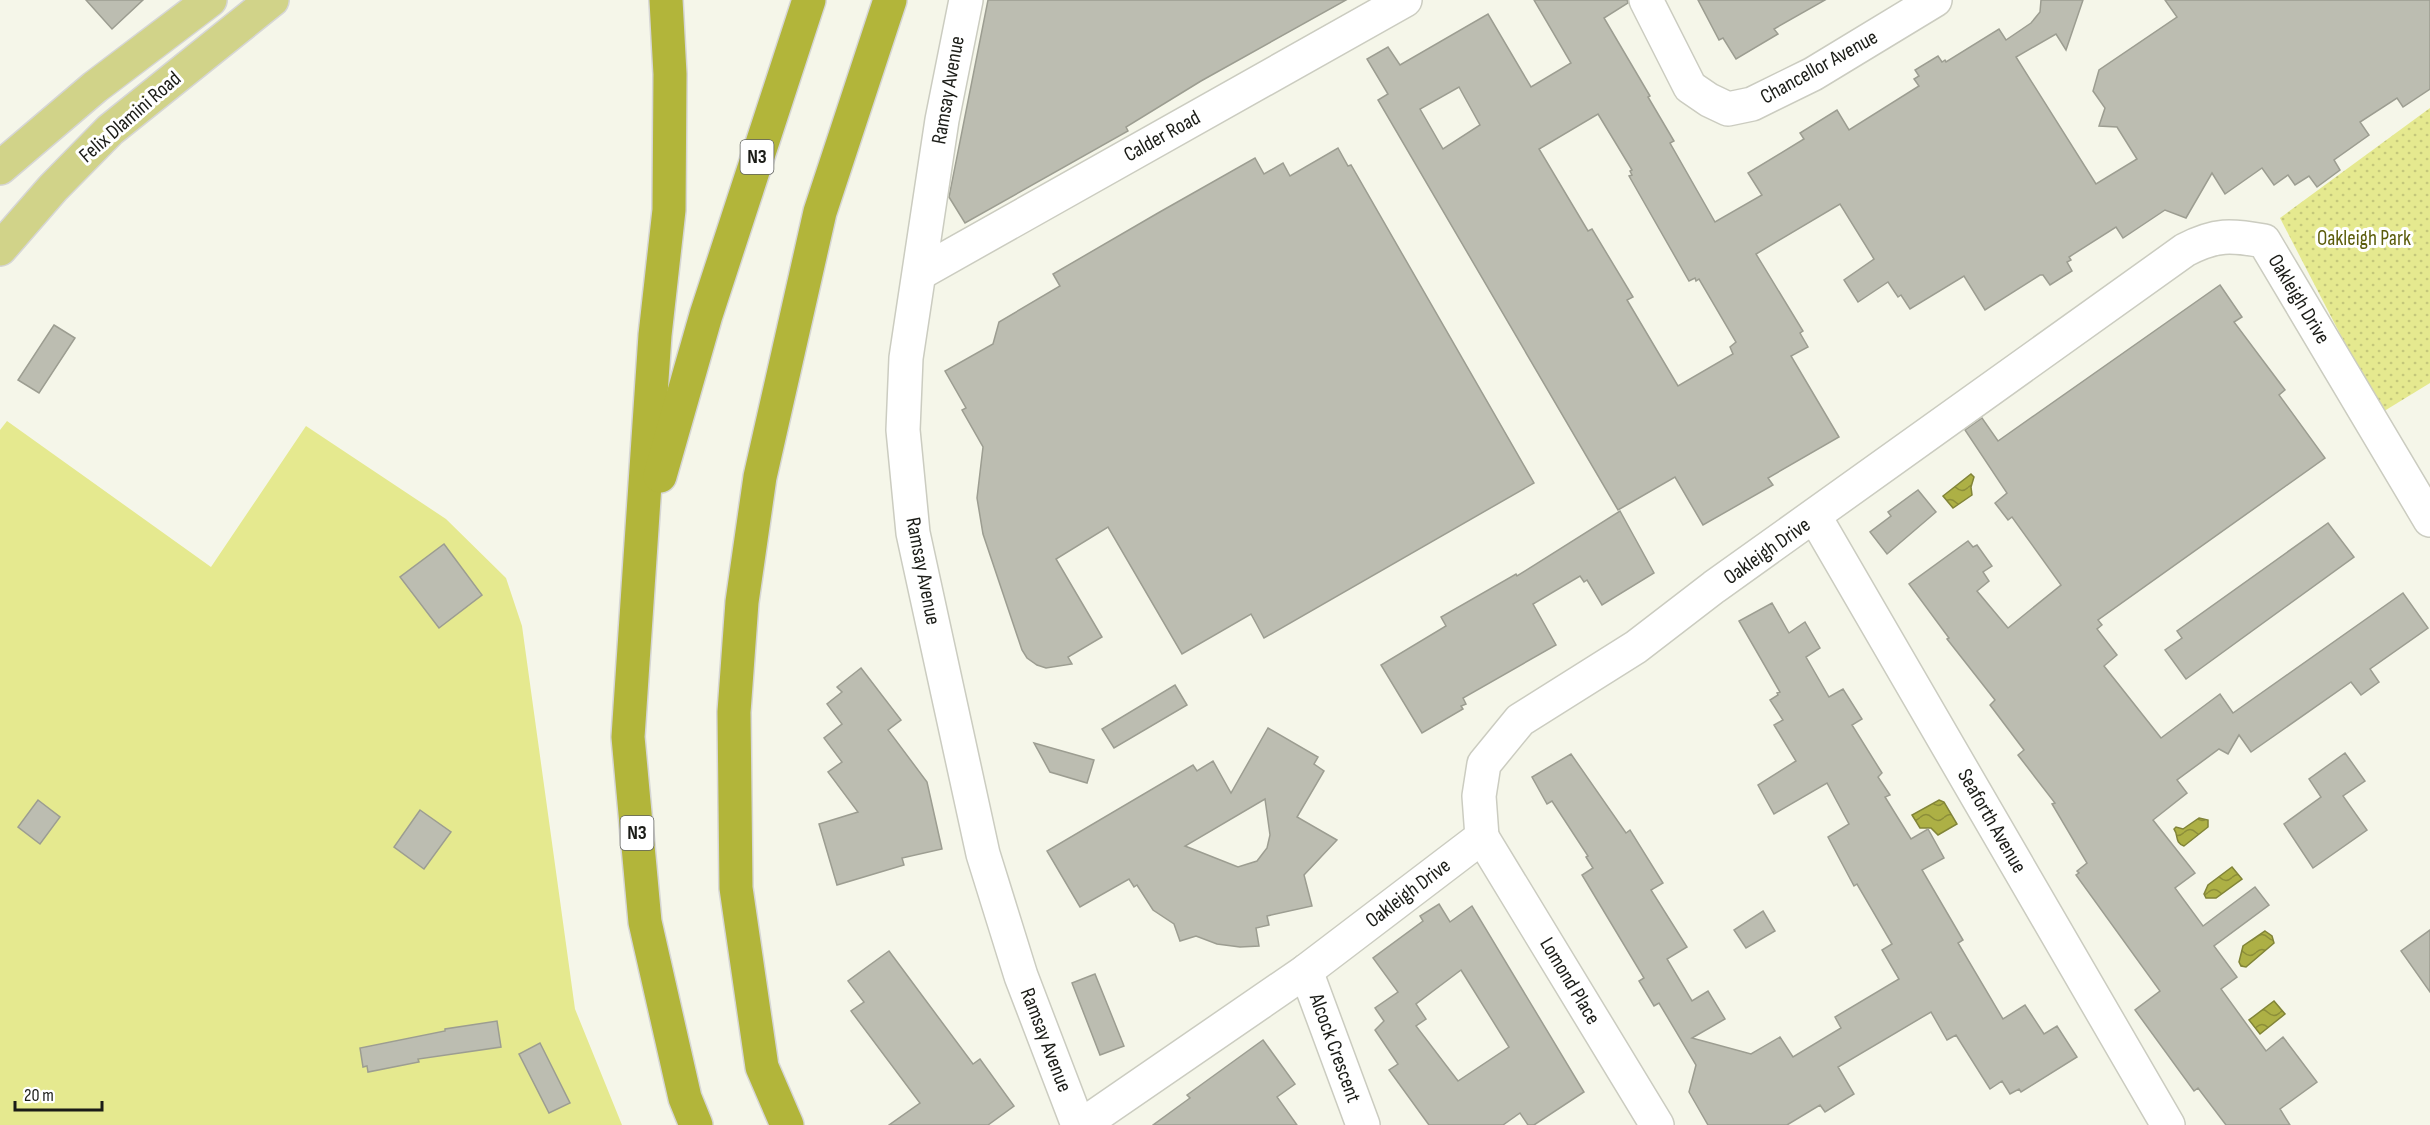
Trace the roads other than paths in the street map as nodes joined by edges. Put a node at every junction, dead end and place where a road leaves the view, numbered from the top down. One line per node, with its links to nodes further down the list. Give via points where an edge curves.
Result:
1 (210, 0): 10 (main road, Felix Dlamini Road, via 95,87)
2 (272, 0): 11 (main road, Felix Dlamini Road, via 110,130)
3 (666, 0): 15 (highway, via 669,210 655,335)
4 (809, 0): 15 (highway, N3, via 706,315)
5 (890, 0): 19 (highway, via 820,212 760,477 742,602 734,712 736,888 762,1067)
6 (966, 0): 12 (street, Ramsay Avenue, via 942,120)
7 (1405, 0): 12 (street, Calder Road)
8 (1646, 0): 9 (street, Chancellor Avenue, via 1690,87 1728,109 1752,104 1813,74)
9 (1935, 0)
10 (0, 168)
11 (0, 249)
12 (920, 273): 20 (street, Ramsay Avenue, via 906,358 903,430 913,533 983,854 1021,976)
13 (1815, 517): 14 (street, Oakleigh Drive, via 2185,250 2202,241 2231,235 2264,241); 16 (street, Oakleigh Drive, via 1636,647 1520,720 1484,764 1479,796); 23 (street, Seaforth Avenue)
14 (2430, 520)
15 (643, 535): 18 (highway, N3, via 628,737 644,910 685,1098)
16 (1482, 837): 17 (street, Oakleigh Drive); 22 (street, Lomond Place)
17 (1306, 971): 20 (street, Oakleigh Drive); 21 (street, Alcock Crescent)
18 (696, 1125)
19 (787, 1125)
20 (1080, 1125)
21 (1363, 1125)
22 (1657, 1125)
23 (2168, 1125)

